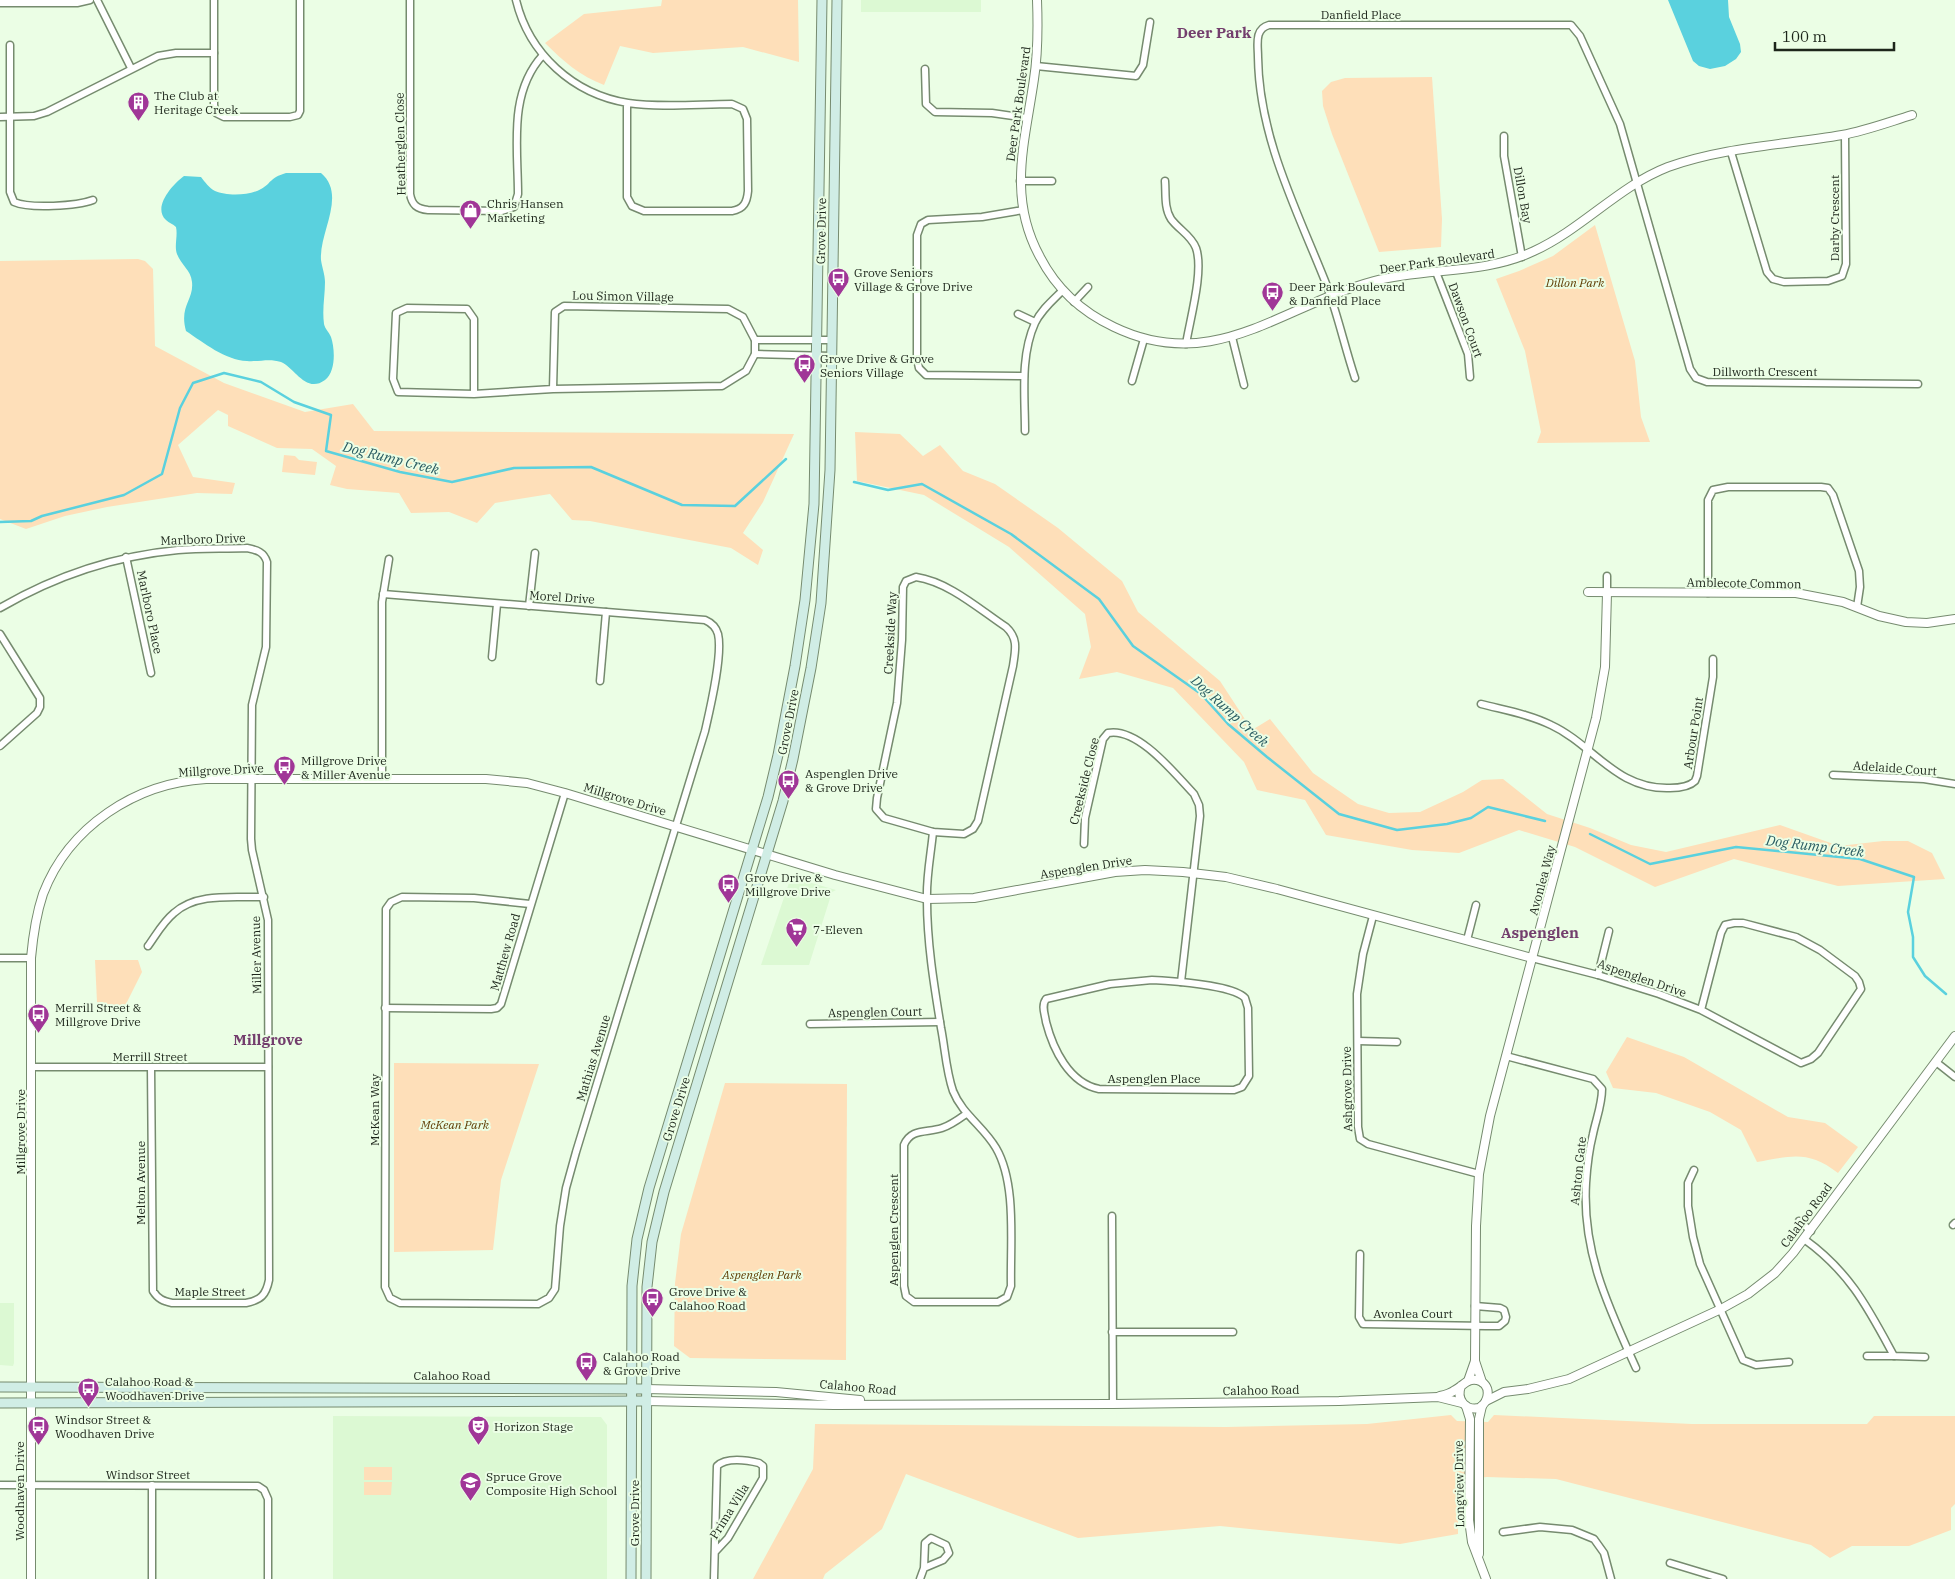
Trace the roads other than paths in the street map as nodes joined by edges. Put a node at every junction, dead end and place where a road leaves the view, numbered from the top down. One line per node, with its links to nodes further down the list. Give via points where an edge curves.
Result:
1 (90, 0): 10 (street, via 78,3)
2 (97, 0): 16 (street)
3 (214, 0): 13 (street)
4 (300, 0): 13 (street, via 298,115 219,116 214,105)
5 (410, 0): 14 (street, Heatherglen Close, via 410,194 419,208 502,211 514,207 518,194 519,102 528,76)
6 (516, 0): 14 (street, via 525,26)
7 (822, 0): 43 (main road, Grove Drive)
8 (837, 0): 44 (main road, Grove Drive)
9 (1037, 0): 15 (street, Deer Park Boulevard)
10 (0, 3)
11 (1150, 22): 15 (street, via 1143,65 1136,76)
12 (10, 45): 21 (street)
13 (214, 53): 16 (street, via 164,54)
14 (543, 55): 18 (street, via 580,87)
15 (1036, 66): 22 (street, Deer Park Boulevard)
16 (131, 68): 21 (street, via 48,112)
17 (925, 69): 22 (street, via 926,104 935,112 992,113)
18 (627, 102): 18 (street, via 627,197 632,206 644,211 732,211 743,206 748,182 747,119 743,109 732,104)
19 (1912, 115): 23 (street, Deer Park Boulevard)
20 (0, 117): 21 (street)
21 (10, 117): 30 (street, via 10,192 14,202 73,205)
22 (1027, 118): 26 (street, Deer Park Boulevard)
23 (1845, 135): 25 (street, Deer Park Boulevard); 25 (street, Darby Crescent, via 1846,264 1842,276 1828,281 1779,281 1767,272)
24 (1504, 136): 32 (street, Dillon Bay, via 1504,156)
25 (1731, 152): 29 (street, Deer Park Boulevard, via 1666,168)
26 (1020, 181): 27 (street); 31 (street, Deer Park Boulevard)
27 (1052, 181)
28 (1165, 181): 45 (street, via 1168,213 1192,242 1198,256)
29 (1637, 183): 32 (street, Deer Park Boulevard, via 1554,241); 36 (street, Danfield Place, via 1617,116 1580,36 1571,25 1266,26 1258,35 1258,65 1269,138); 53 (street, Dillworth Crescent, via 1690,369 1699,380)
30 (93, 200)
31 (1023, 210): 35 (street, Deer Park Boulevard, via 1038,255); 49 (street, via 982,217 928,220 921,224 917,235 916,359 921,372 926,375)
32 (1522, 256): 33 (street, Deer Park Boulevard, via 1492,265)
33 (1436, 272): 36 (street, Deer Park Boulevard, via 1385,278); 50 (street, Dawson Court, via 1468,354)
34 (1088, 287): 37 (street)
35 (1063, 290): 37 (street, Deer Park Boulevard); 39 (street)
36 (1330, 297): 40 (street, Deer Park Boulevard); 51 (street)
37 (1074, 302): 41 (street, Deer Park Boulevard, via 1098,320)
38 (1018, 314): 39 (street)
39 (1035, 322): 49 (street)
40 (1232, 337): 45 (street, Deer Park Boulevard); 54 (street)
41 (1144, 339): 45 (street, Deer Park Boulevard); 52 (street)
42 (755, 340): 43 (street); 46 (street, Lou Simon Village); 55 (street, Lou Simon Village, via 743,316 728,309 564,306 554,312)
43 (816, 340): 44 (street); 47 (main road, Grove Drive)
44 (832, 340): 48 (main road, Grove Drive)
45 (1186, 344)
46 (755, 354): 47 (street); 55 (street, via 746,371 722,386)
47 (816, 356): 48 (street); 89 (main road, Grove Drive, via 814,504 805,600 785,721)
48 (832, 356): 90 (main road, Grove Drive, via 830,470 821,603 793,759)
49 (1024, 376): 57 (street)
50 (1470, 377)
51 (1355, 378)
52 (1132, 381)
53 (1918, 384)
54 (1244, 385)
55 (553, 389): 56 (street)
56 (474, 394): 56 (street, via 474,319 467,309 407,308 396,313 393,379 398,392)
57 (1025, 431)
58 (535, 553): 68 (street)
59 (265, 556): 60 (street, Marlboro Drive, via 258,550 247,548 180,549); 82 (street, Miller Avenue, via 268,569 266,640 252,704)
60 (126, 557): 70 (street, Marlboro Drive, via 68,575); 76 (street, Marlboro Place)
61 (389, 559): 66 (street)
62 (1607, 576): 64 (street, Avonlea Way)
63 (1588, 592): 64 (street, Amblecote Common)
64 (1607, 593): 65 (street, Amblecote Common); 80 (street, Avonlea Way, via 1605,667)
65 (1708, 593): 69 (street, Amblecote Common, via 1796,593); 69 (street, via 1708,500 1714,490 1728,487 1821,487 1828,488 1833,495 1856,558 1860,578)
66 (383, 594): 67 (street, Morel Drive); 83 (street)
67 (497, 604): 68 (street, Morel Drive); 74 (street)
68 (529, 606): 71 (street, Morel Drive)
69 (1857, 607): 72 (street, Amblecote Common, via 1906,622)
70 (0, 608)
71 (606, 612): 77 (street); 86 (street, Morel Drive, via 705,620 712,623 718,634 712,700)
72 (1955, 619)
73 (0, 634): 79 (street, via 40,698 40,707 32,718)
74 (492, 657)
75 (1713, 659): 80 (street, Arbour Point, via 1714,677 1708,713 1697,776 1692,784 1668,788 1636,782 1612,770)
76 (152, 673)
77 (600, 681)
78 (1481, 704): 80 (street, via 1550,724)
79 (0, 746)
80 (1588, 750): 102 (street, Avonlea Way)
81 (1833, 776): 84 (street, Adelaide Court, via 1911,778)
82 (252, 778): 83 (street, Millgrove Drive); 92 (street, Miller Avenue, via 252,850); 101 (street, Millgrove Drive, via 195,780 160,786 128,800 98,820 79,837 50,880 35,924)
83 (382, 778): 85 (street, Millgrove Drive, via 486,779 527,783)
84 (1955, 784)
85 (565, 793): 86 (street, Millgrove Drive); 94 (street, Matthew Road)
86 (676, 827): 89 (street, Millgrove Drive); 128 (street, Mathias Avenue, via 566,1188 555,1289)
87 (933, 832): 87 (street, Creekside Way, via 964,834 978,821 1016,642 1006,627 953,592 916,577 906,581 903,587 897,703 876,809 884,818); 93 (street)
88 (1084, 844): 91 (street, Creekside Close, via 1084,818 1104,739 1108,733 1127,735 1152,752 1197,799 1200,816)
89 (752, 850): 90 (street, Millgrove Drive); 146 (main road, Grove Drive, via 642,1213 632,1286)
90 (767, 854): 93 (street, Aspenglen Drive); 147 (main road, Grove Drive, via 657,1217 648,1280)
91 (1192, 873): 93 (street, Aspenglen Drive, via 1115,872 974,898); 96 (street, Aspenglen Drive, via 1226,877); 104 (street)
92 (264, 897): 99 (street, via 208,898 189,903 164,922); 116 (street, Miller Avenue, via 268,920)
93 (926, 899): 107 (street, Aspenglen Crescent, via 929,953)
94 (530, 904): 105 (street, Matthew Road, via 503,1000 497,1008); 105 (street, McKean Way, via 474,898 402,897 391,902 385,918)
95 (1476, 905): 98 (street)
96 (1374, 916): 98 (street, Aspenglen Drive); 110 (street, Ashgrove Drive, via 1358,982)
97 (1610, 931): 103 (street)
98 (1467, 940): 102 (street, Aspenglen Drive)
99 (148, 946)
100 (0, 958): 101 (street)
101 (31, 958): 114 (street, Millgrove Drive)
102 (1532, 958): 103 (street, Aspenglen Drive); 112 (street, Avonlea Way)
103 (1598, 975): 106 (street, Aspenglen Drive)
104 (1181, 982): 104 (street, Aspenglen Place, via 1131,981 1046,999 1043,1006 1048,1030 1064,1063 1085,1085 1099,1089 1234,1090 1242,1087 1249,1076 1245,998)
105 (385, 1008): 128 (street, McKean Way, via 387,1293 394,1302 405,1304 533,1304)
106 (1701, 1010): 106 (street, Aspenglen Drive, via 1801,1063 1811,1060 1818,1052 1861,989 1855,976 1808,942 1734,923 1725,925 1721,933)
107 (940, 1022): 108 (street, Aspenglen Court); 118 (street, Aspenglen Crescent, via 951,1082)
108 (810, 1024)
109 (1955, 1036): 113 (street, Calahoo Road)
110 (1358, 1041): 111 (street); 120 (street, Ashgrove Drive, via 1360,1139 1368,1144)
111 (1397, 1042)
112 (1506, 1056): 120 (street, Avonlea Way); 134 (street, Ashton Gate, via 1593,1079 1602,1090 1588,1159 1585,1209 1594,1267)
113 (1936, 1062): 117 (street); 123 (street, Calahoo Road)
114 (31, 1067): 115 (street, Merrill Street); 145 (street, Millgrove Drive)
115 (151, 1068): 116 (street, Merrill Street); 126 (street, Melton Avenue, via 151,1281)
116 (268, 1068): 127 (street, Miller Avenue, via 269,1280)
117 (1955, 1077)
118 (966, 1114): 118 (street, Aspenglen Crescent, via 942,1128 913,1133 904,1145 904,1286 906,1296 914,1302 998,1302 1004,1300 1010,1291 1010,1199 1006,1170 995,1146)
119 (1694, 1170): 130 (street, via 1688,1183 1693,1237 1700,1264)
120 (1479, 1174): 129 (street, Avonlea Way)
121 (1112, 1216): 132 (street)
122 (1799, 1221): 123 (street)
123 (1811, 1231): 124 (street, Calahoo Road)
124 (1804, 1239): 130 (street, Calahoo Road, via 1775,1273); 136 (street, via 1837,1267 1864,1302)
125 (1360, 1254): 131 (street, Avonlea Court, via 1359,1318 1362,1324)
126 (157, 1297): 127 (street, Maple Street, via 172,1303 246,1303)
127 (263, 1297)
128 (549, 1298)
129 (1475, 1306): 131 (street, Avonlea Way); 131 (street, via 1500,1308 1506,1316 1498,1326)
130 (1721, 1310): 134 (street, Calahoo Road); 139 (street, via 1742,1360 1756,1365)
131 (1475, 1324): 138 (street, Avonlea Way)
132 (1112, 1332): 133 (street); 156 (street)
133 (1233, 1332)
134 (1628, 1351): 140 (street); 148 (street, Calahoo Road, via 1569,1379)
135 (1867, 1356): 136 (street)
136 (1894, 1356): 137 (street)
137 (1924, 1357)
138 (1475, 1361): 141 (street, Avonlea Way); 142 (street, Avonlea Way)
139 (1790, 1362)
140 (1636, 1368)
141 (1468, 1380): 142 (street, via 1478,1380); 143 (street)
142 (1483, 1384): 148 (street, Calahoo Road); 154 (street, via 1488,1394)
143 (1461, 1386): 149 (street, Calahoo Road); 157 (street, via 1459,1395)
144 (0, 1387): 145 (main road, Calahoo Road)
145 (30, 1388): 146 (main road, Calahoo Road); 153 (street, Millgrove Drive)
146 (631, 1388): 147 (main road, Calahoo Road); 151 (main road, Grove Drive)
147 (646, 1389): 150 (main road, Grove Drive); 155 (street, Calahoo Road, via 776,1392)
148 (1504, 1392): 154 (street, Calahoo Road)
149 (1438, 1397): 156 (street, Calahoo Road); 157 (street, Calahoo Road)
150 (646, 1401): 151 (main road, Calahoo Road); 155 (street, Calahoo Road); 170 (main road, Grove Drive)
151 (631, 1402): 153 (main road, Calahoo Road); 169 (main road, Grove Drive)
152 (0, 1403): 153 (main road, Calahoo Road)
153 (30, 1403): 159 (street, Woodhaven Drive)
154 (1484, 1403): 157 (street, via 1474,1409); 163 (street, Longview Drive, via 1479,1418)
155 (904, 1404): 156 (street, Calahoo Road)
156 (1113, 1404)
157 (1464, 1405): 163 (street, Longview Drive, via 1470,1419 1469,1520)
158 (0, 1485): 159 (street, Windsor Street)
159 (31, 1485): 160 (street, Windsor Street); 166 (street, Woodhaven Drive)
160 (152, 1485): 167 (street); 168 (street, Windsor Street, via 253,1486 264,1490 268,1499)
161 (1503, 1532): 174 (street, via 1540,1527 1572,1530 1594,1538 1604,1553)
162 (715, 1552): 162 (street, Prima Villa, via 717,1466 726,1461 759,1463 763,1466 763,1478 728,1538); 171 (street, Prima Villa)
163 (1479, 1561): 173 (street, Longview Drive)
164 (1670, 1563): 175 (street)
165 (924, 1568): 165 (street, via 943,1560 949,1553 946,1545 931,1538 924,1544); 172 (street)
166 (31, 1579)
167 (152, 1579)
168 (268, 1579)
169 (631, 1579)
170 (646, 1579)
171 (714, 1579)
172 (920, 1579)
173 (1486, 1579)
174 (1611, 1579)
175 (1723, 1579)

